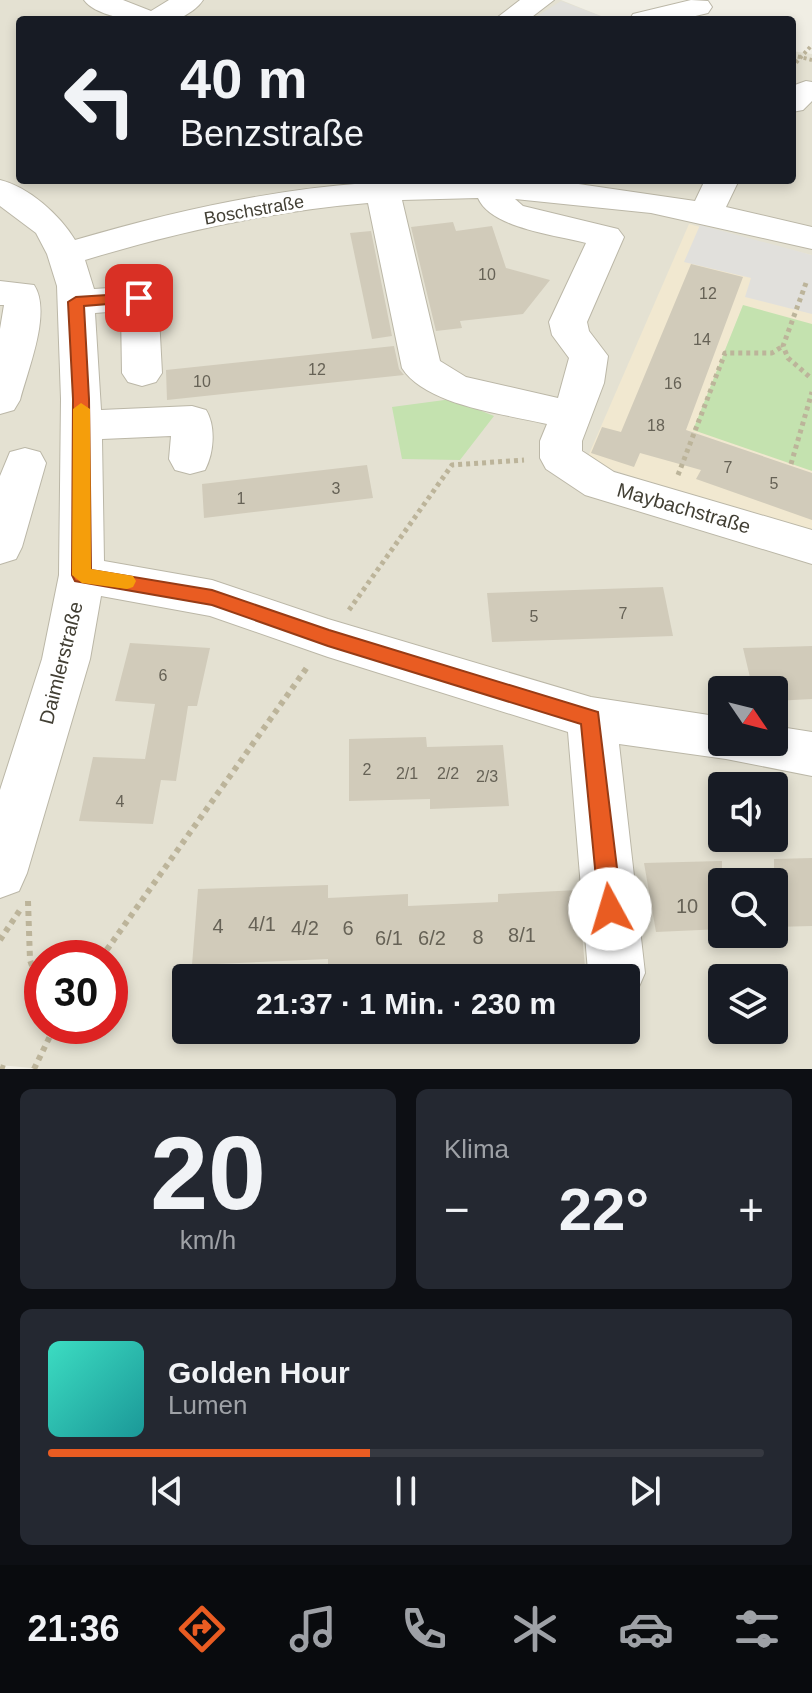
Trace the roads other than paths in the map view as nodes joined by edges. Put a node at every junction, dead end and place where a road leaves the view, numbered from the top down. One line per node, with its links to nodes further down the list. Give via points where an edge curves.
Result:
1 (98, 0): 5 (street)
2 (189, 0): 6 (street)
3 (698, 7): 8 (street)
4 (525, 9): 7 (street)
5 (138, 16)
6 (163, 16)
7 (547, 16)
8 (660, 16)
9 (720, 184): 13 (street)
10 (384, 185): 11 (street, Boschstraße); 15 (street, Boschstraße, via 115,238); 20 (street, via 422,368 454,388)
11 (493, 189): 13 (street, Boschstraße, via 584,194); 20 (street, via 497,205 511,213 606,237 568,322 571,335 589,356)
12 (0, 190): 15 (street, Daimlerstraße, via 50,227)
13 (705, 214): 14 (street, Boschstraße)
14 (812, 238)
15 (65, 254): 17 (street, Daimlerstraße)
16 (0, 293): 19 (street, via 21,293 24,310)
17 (76, 302): 18 (street, via 139,298); 21 (street, Daimlerstraße)
18 (142, 373)
19 (0, 400)
20 (571, 415): 25 (street, Maybachstraße, via 561,458 600,484)
21 (81, 426): 22 (street, via 192,420); 26 (street, Daimlerstraße)
22 (190, 459)
23 (25, 463): 24 (street)
24 (0, 547)
25 (812, 547)
26 (82, 575): 27 (street, via 212,598); 31 (street, Daimlerstraße)
27 (591, 718): 28 (street); 32 (street)
28 (708, 737)
29 (788, 750): 30 (street)
30 (812, 754)
31 (14, 885)
32 (616, 964)

